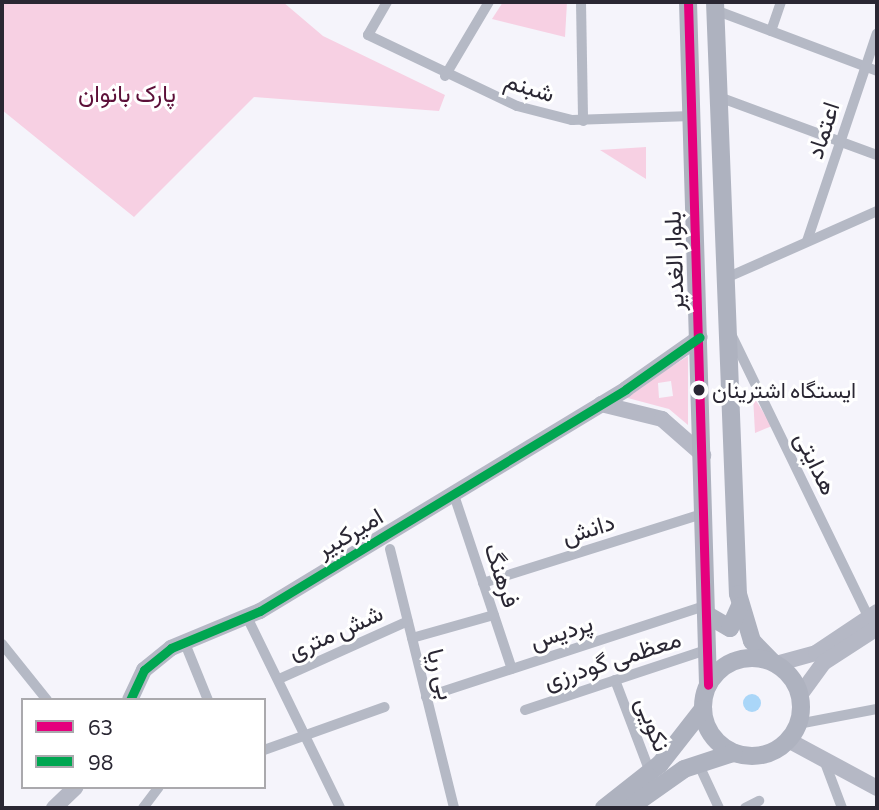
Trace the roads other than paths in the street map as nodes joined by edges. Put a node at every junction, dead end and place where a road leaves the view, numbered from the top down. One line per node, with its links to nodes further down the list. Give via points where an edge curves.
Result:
1 (387, 2): 11 (street, شبنم, via 368,35)
2 (489, 2): 11 (street)
3 (581, 2): 14 (street)
4 (688, 2): 13 (main road, بلوار الغدیر)
5 (781, 2): 7 (street)
6 (715, 6): 7 (street); 12 (main road)
7 (771, 31): 9 (street)
8 (877, 33): 9 (street, اعتماد)
9 (865, 66): 10 (street); 15 (street, اعتماد)
10 (877, 71)
11 (445, 76): 14 (street, شبنم, via 517,106)
12 (719, 97): 15 (street); 19 (main road)
13 (692, 116): 14 (street, شبنم); 21 (main road, بلوار الغدیر)
14 (583, 121)
15 (840, 141): 16 (street); 18 (street, اعتماد)
16 (877, 155)
17 (877, 211): 18 (street)
18 (807, 241): 19 (street)
19 (726, 278): 20 (main road)
20 (728, 327): 28 (main road); 32 (street, هدایتی)
21 (700, 337): 22 (street, امیرکبیر); 23 (main road, بلوار الغدیر)
22 (601, 404): 23 (street, via 662,419); 24 (street, امیرکبیر)
23 (703, 455): 25 (main road, بلوار الغدیر)
24 (454, 495): 27 (street, فرهنگ); 31 (street, امیرکبیر)
25 (705, 513): 27 (street, دانش); 29 (main road, بلوار الغدیر)
26 (390, 549): 33 (street, بی ریا)
27 (483, 583): 30 (street, فرهنگ)
28 (740, 606): 29 (main road, via 730,628); 38 (main road, via 752,641)
29 (708, 610): 37 (main road, بلوار الغدیر); 39 (street, پردیس)
30 (494, 615): 34 (street); 39 (street, فرهنگ)
31 (247, 617): 35 (street, امیرکبیر); 40 (street)
32 (874, 619): 38 (street, via 816,653); 43 (street, via 823,663)
33 (408, 621): 34 (street, بی ریا); 40 (street, شش متری)
34 (412, 638): 44 (street, بی ریا)
35 (184, 641): 46 (street, امیرکبیر, via 144,670); 47 (street)
36 (2, 644): 45 (street)
37 (712, 648): 41 (street, معظمی گودرزی); 42 (main road, بلوار الغدیر)
38 (774, 663): 42 (main road, via 743,659); 43 (main road)
39 (512, 669): 44 (street, پردیس)
40 (279, 679): 53 (street)
41 (617, 685): 51 (street, معظمی گودرزی); 59 (street, نکویی)
42 (708, 685): 49 (main road)
43 (800, 695): 52 (main road)
44 (426, 697): 67 (street, بی ریا)
45 (45, 698)
46 (131, 698)
47 (207, 698)
48 (385, 707): 53 (street)
49 (703, 709): 56 (main road, via 712,735); 59 (main road)
50 (877, 709): 52 (street)
51 (525, 710)
52 (798, 724): 54 (main road)
53 (306, 736): 55 (street); 66 (street)
54 (788, 740): 56 (main road, via 763,755); 57 (street)
55 (266, 749)
56 (733, 753): 58 (main road)
57 (824, 760): 60 (street); 72 (street)
58 (698, 763): 69 (main road); 70 (street)
59 (650, 772): 68 (main road)
60 (877, 788)
61 (74, 789): 64 (street)
62 (157, 789): 65 (street)
63 (759, 801): 71 (street)
64 (54, 808)
65 (143, 808)
66 (340, 808)
67 (454, 808)
68 (604, 808)
69 (629, 808)
70 (719, 808)
71 (745, 808)
72 (842, 808)

